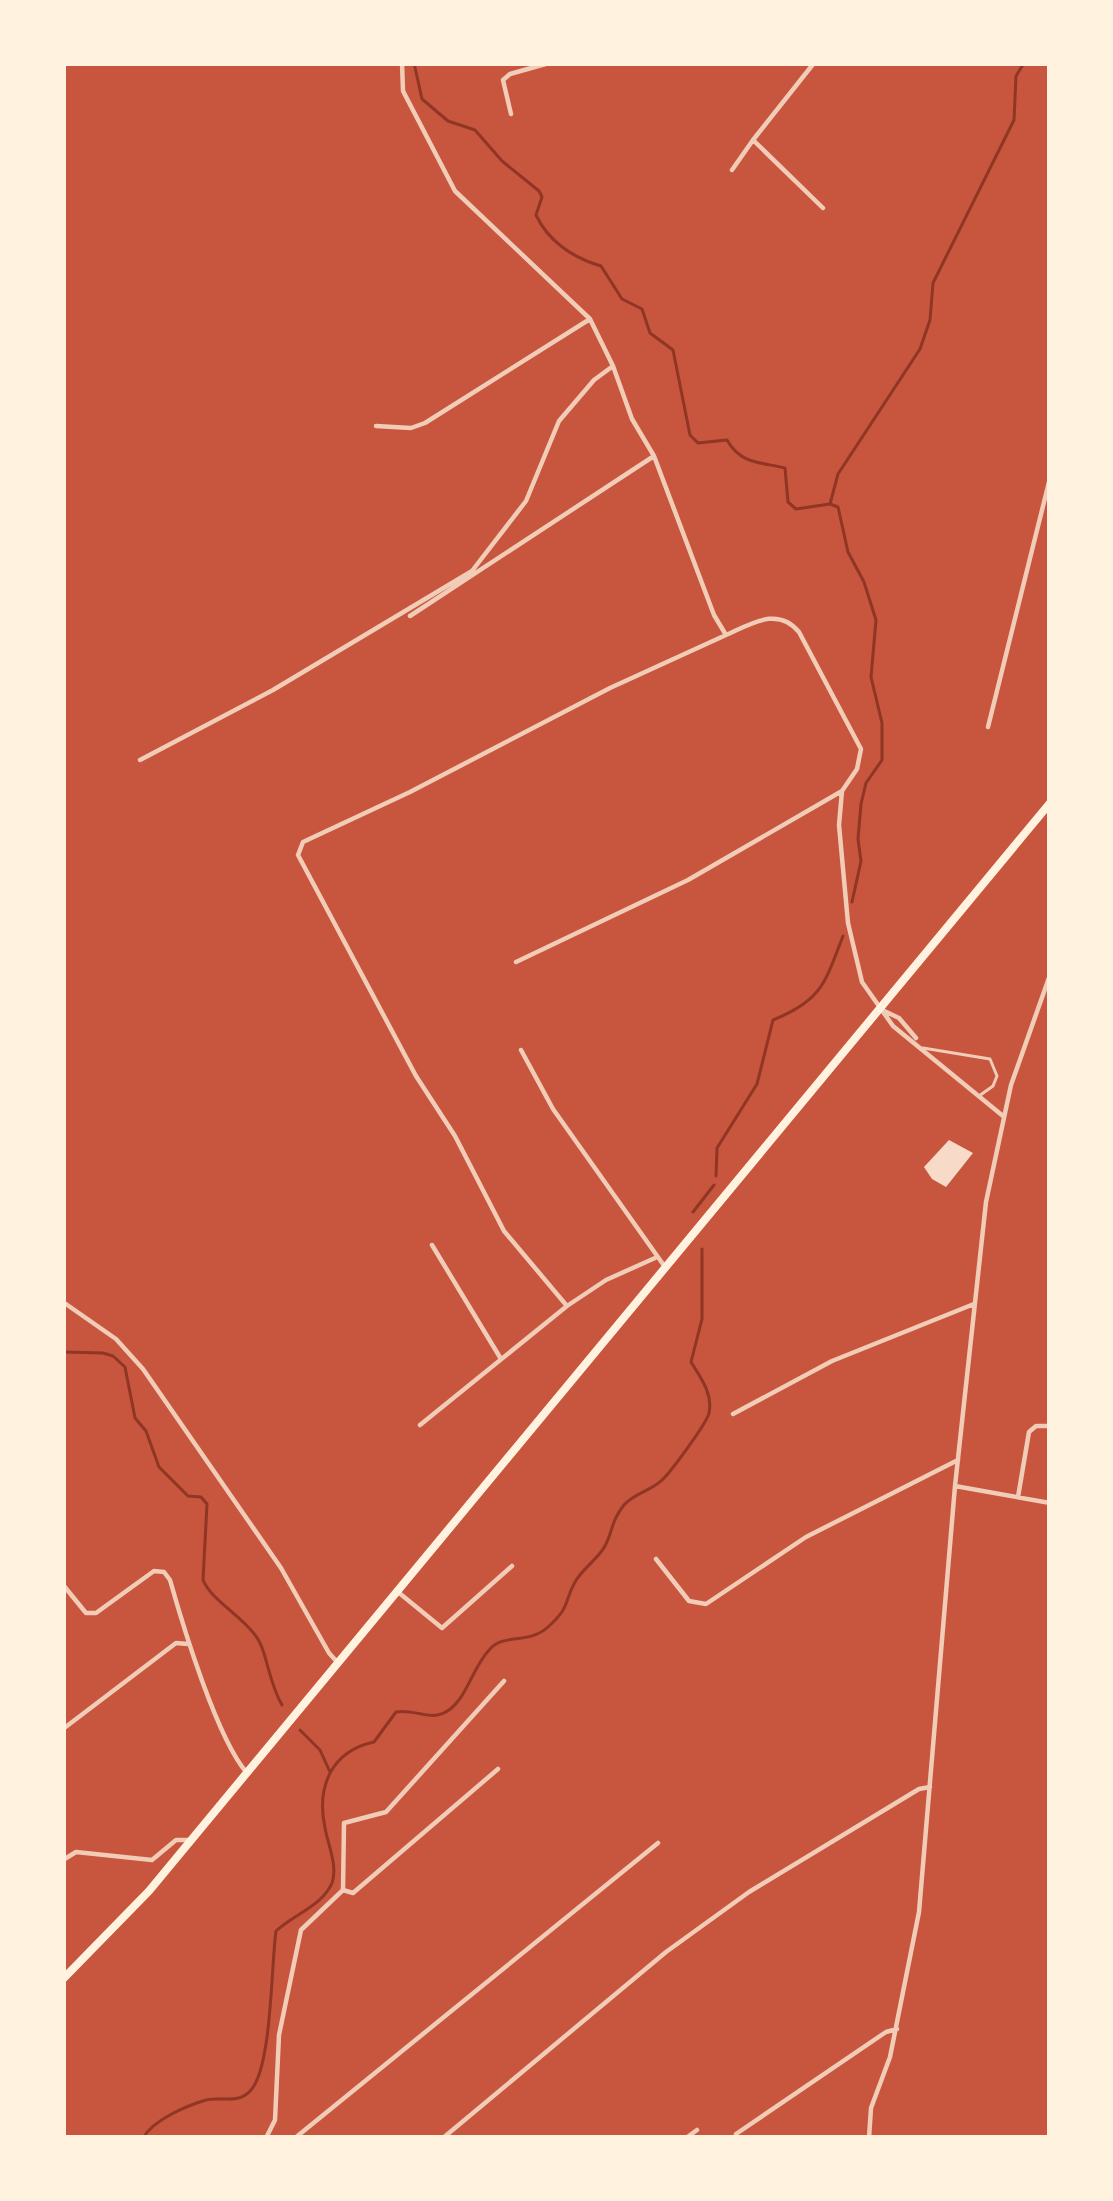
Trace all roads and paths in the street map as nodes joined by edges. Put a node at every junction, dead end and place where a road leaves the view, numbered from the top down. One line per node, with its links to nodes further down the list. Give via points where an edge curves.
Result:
1 (402, 63): 10 (street, via 403,91 454,191)
2 (549, 63): 6 (street, via 506,76)
3 (586, 63): 4 (street)
4 (605, 63)
5 (814, 63): 7 (street)
6 (511, 114)
7 (753, 140): 8 (street); 9 (street)
8 (732, 170)
9 (823, 208)
10 (590, 319): 11 (street); 12 (street, via 425,423)
11 (613, 366): 13 (street); 18 (street, via 559,421 526,501 472,571)
12 (376, 425)
13 (654, 456): 15 (street); 16 (street)
14 (1050, 478): 17 (street)
15 (410, 616)
16 (726, 635): 19 (street, via 775,617 799,632 861,749); 33 (street, via 303,842 298,855 504,1232)
17 (988, 727)
18 (140, 760)
19 (842, 791): 21 (street, via 688,880); 23 (street, via 848,923 862,982)
20 (1050, 803): 23 (main road)
21 (516, 962)
22 (1050, 975): 27 (street)
23 (880, 1009): 24 (street); 30 (main road)
24 (923, 1048): 26 (street); 26 (lane, via 990,1059 995,1082)
25 (521, 1050): 29 (street)
26 (978, 1097): 27 (street)
27 (1003, 1116): 32 (street)
28 (432, 1245): 34 (street)
29 (656, 1258): 30 (street); 33 (street)
30 (665, 1267): 45 (main road)
31 (63, 1303): 47 (street, via 143,1369)
32 (974, 1304): 35 (street, via 832,1361); 38 (street)
33 (567, 1306): 34 (street)
34 (501, 1358): 36 (street)
35 (733, 1414)
36 (420, 1425)
37 (1050, 1426): 40 (street, via 1029,1432)
38 (958, 1460): 39 (street); 42 (street, via 806,1537 706,1604 689,1601)
39 (956, 1486): 40 (street); 52 (street)
40 (1018, 1496): 41 (street)
41 (1050, 1503)
42 (656, 1559)
43 (512, 1566): 45 (street, via 442,1628)
44 (64, 1586): 46 (street, via 86,1613 97,1613 154,1571 164,1572)
45 (397, 1592): 47 (main road)
46 (188, 1644): 49 (street, via 176,1643); 51 (street)
47 (338, 1663): 51 (main road)
48 (504, 1681): 56 (street, via 386,1812 344,1822)
49 (63, 1729)
50 (498, 1768): 56 (street, via 353,1893)
51 (247, 1773): 53 (main road)
52 (930, 1787): 58 (street); 63 (street, via 749,1892)
53 (192, 1840): 55 (street, via 176,1840 152,1860 76,1852); 57 (main road)
54 (658, 1844): 62 (street)
55 (63, 1860)
56 (343, 1890): 61 (street, via 301,1930)
57 (63, 1979)
58 (897, 2029): 60 (street); 65 (street)
59 (698, 2130): 64 (street)
60 (736, 2134)
61 (266, 2138)
62 (295, 2138)
63 (443, 2138)
64 (686, 2138)
65 (868, 2138)

